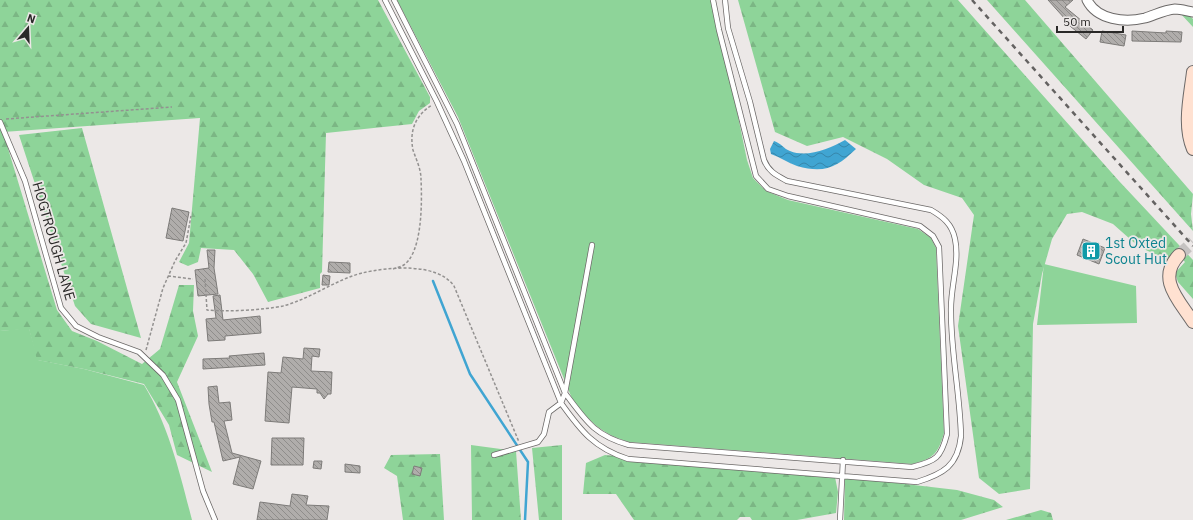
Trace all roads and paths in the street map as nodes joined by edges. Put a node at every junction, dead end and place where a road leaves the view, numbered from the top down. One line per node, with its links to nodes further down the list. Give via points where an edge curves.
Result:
1 (385, 0): 8 (lane)
2 (394, 0): 21 (lane, via 457,124)
3 (713, 0): 25 (lane, via 756,176 768,189 788,196 920,226 933,236 939,247 947,434 943,450 930,462 912,467)
4 (725, 0): 26 (lane, via 728,28 764,160 773,174 787,181 931,210 944,218 952,228 955,240 951,329 961,436 960,447 954,460 946,470 917,482)
5 (1087, 0): 6 (street, via 1099,13 1128,20 1175,9)
6 (1193, 12)
7 (1193, 72): 11 (street, via 1188,126)
8 (437, 102): 15 (path, via 421,112 416,120 413,138 421,178 419,234 410,258 403,266); 22 (lane, via 464,161)
9 (172, 107): 10 (path)
10 (0, 120): 20 (lane, HOGTROUGH LANE, via 25,181 61,308 76,326 139,352)
11 (1193, 149)
12 (191, 216): 16 (path, via 186,243)
13 (592, 245): 21 (lane)
14 (1180, 255): 19 (street, via 1173,262 1168,279)
15 (391, 269): 18 (path, via 362,273 283,306 221,312 206,310); 23 (path, via 440,273 450,280)
16 (168, 276): 17 (path); 20 (path)
17 (193, 279)
18 (205, 279)
19 (1193, 322)
20 (144, 358): 27 (lane, HOGTROUGH LANE, via 164,375 178,400 203,491)
21 (565, 393): 22 (lane); 25 (lane, via 595,430 611,440 629,445)
22 (561, 403): 23 (lane, via 549,412 538,442); 26 (lane, via 587,437 614,454 628,459)
23 (522, 447): 24 (lane)
24 (494, 455)
25 (843, 460): 26 (lane)
26 (842, 476): 28 (lane)
27 (215, 520)
28 (840, 520)

